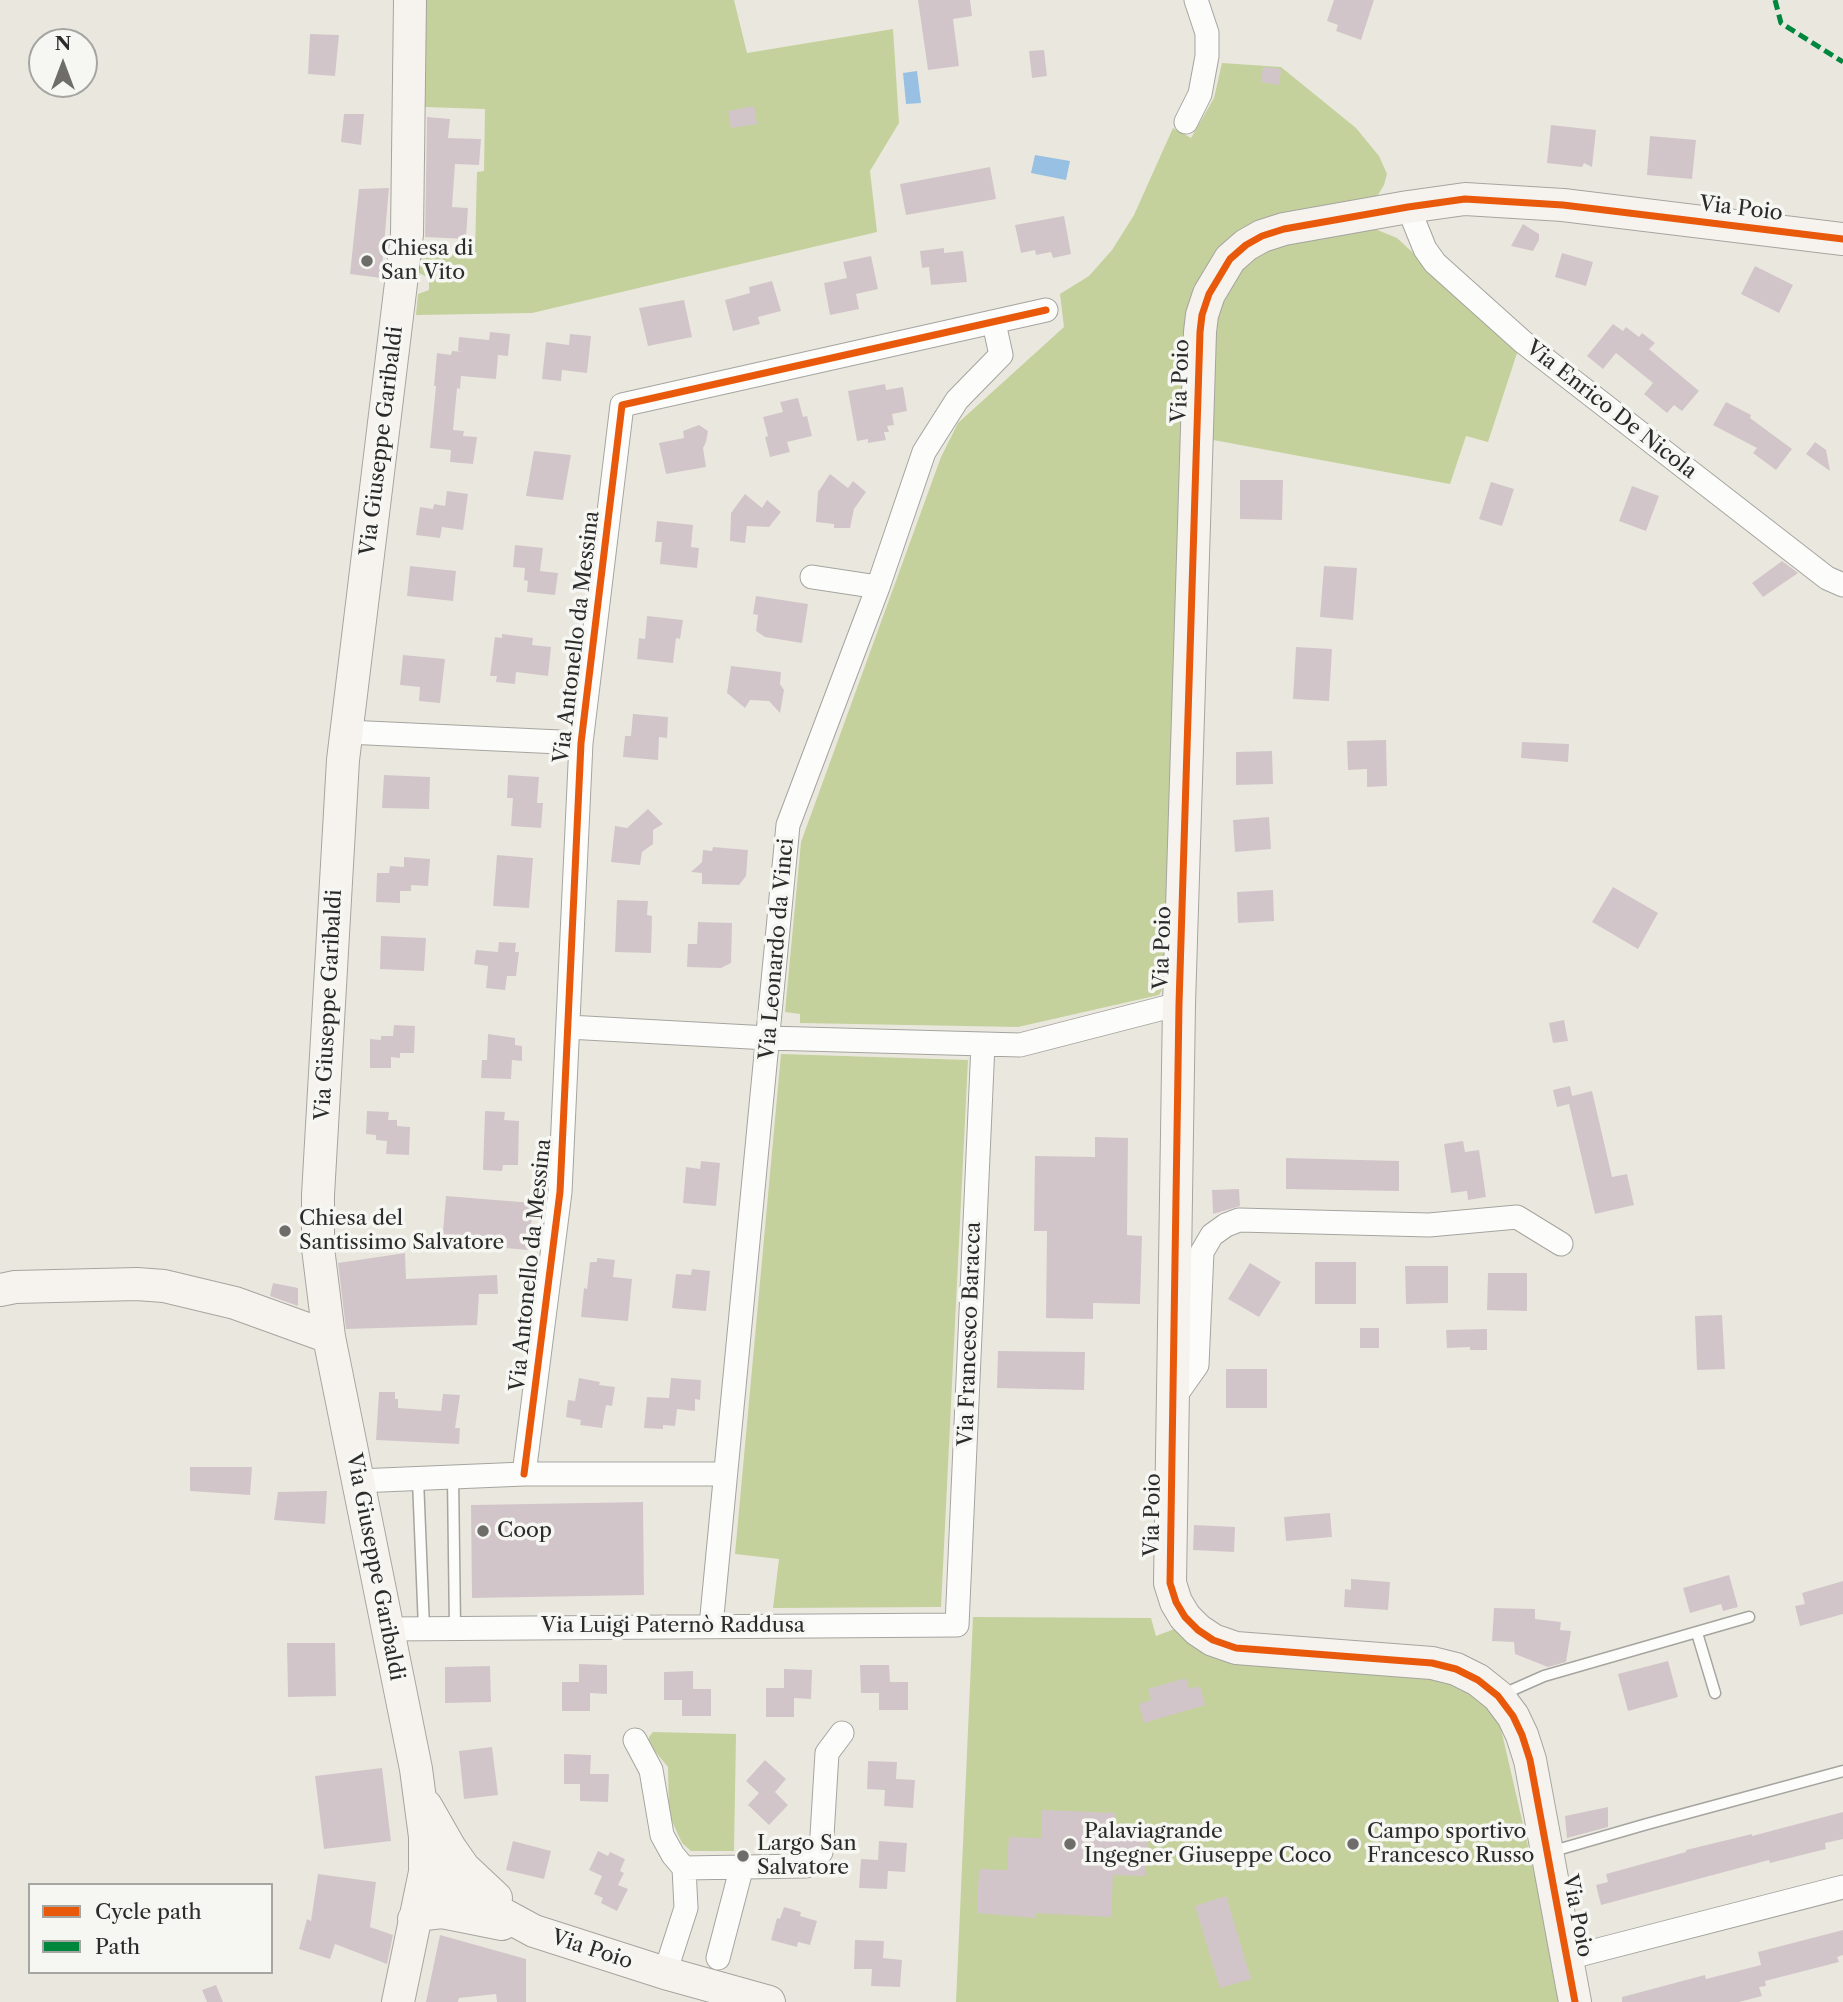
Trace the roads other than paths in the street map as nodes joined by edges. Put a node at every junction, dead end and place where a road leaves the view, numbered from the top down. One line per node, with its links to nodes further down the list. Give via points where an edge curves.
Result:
1 (396, 0): 4 (street)
2 (410, 0): 4 (street, Via Giuseppe Garibaldi)
3 (1196, 0): 5 (street, via 1207,33 1208,57 1200,94)
4 (410, 51): 13 (street, Via Giuseppe Garibaldi, via 407,234)
5 (1186, 121)
6 (1408, 207): 7 (street, Via Poio, via 1500,200); 11 (street, Via Enrico De Nicola, via 1435,263 1523,342 1827,578); 15 (street, Via Poio, via 1262,236 1230,259 1202,315)
7 (1843, 239)
8 (1046, 310): 9 (street, Via Antonello da Messina)
9 (994, 323): 12 (street, Via Leonardo da Vinci, via 1001,355 957,400 924,452); 14 (street, Via Antonello da Messina, via 622,405)
10 (812, 577): 12 (street)
11 (1843, 585)
12 (877, 587): 17 (street, Via Leonardo da Vinci, via 788,825)
13 (346, 732): 14 (street); 21 (street, Via Giuseppe Garibaldi, via 318,1195 318,1248)
14 (581, 743): 16 (street, Via Antonello da Messina)
15 (1179, 1004): 18 (street, via 1020,1045); 22 (street, Via Poio)
16 (568, 1027): 17 (street); 23 (street, Via Antonello da Messina, via 560,1192)
17 (768, 1038): 18 (street); 24 (street, Via Leonardo da Vinci)
18 (983, 1044): 29 (street, Via Francesco Baracca)
19 (1561, 1244): 22 (street, via 1517,1217 1429,1225 1239,1220 1226,1225 1212,1235 1202,1252 1197,1365)
20 (0, 1290): 21 (street, via 164,1286 235,1303)
21 (329, 1337): 27 (street, Via Giuseppe Garibaldi)
22 (1173, 1399): 36 (street, Via Poio, via 1170,1583 1176,1602 1198,1630 1236,1648 1432,1663 1478,1680)
23 (524, 1474): 24 (street); 25 (street)
24 (725, 1474): 30 (street, Via Leonardo da Vinci)
25 (453, 1477): 26 (street); 31 (lane)
26 (418, 1479): 27 (street); 33 (lane)
27 (358, 1481): 32 (street, Via Giuseppe Garibaldi)
28 (1749, 1617): 34 (lane)
29 (957, 1625): 30 (street, Via Luigi Paternò Raddusa)
30 (711, 1626): 31 (street, Via Luigi Paternò Raddusa)
31 (454, 1628): 33 (street, Via Luigi Paternò Raddusa)
32 (388, 1629): 33 (street, Via Luigi Paternò Raddusa); 40 (street, Via Giuseppe Garibaldi)
33 (424, 1629)
34 (1697, 1633): 35 (lane); 36 (lane, via 1544,1676)
35 (1714, 1693)
36 (1498, 1696): 41 (street, Via Poio, via 1522,1735 1530,1760)
37 (842, 1733): 42 (street, via 827,1754 821,1852 806,1866)
38 (635, 1740): 43 (street, via 651,1770 662,1835)
39 (1843, 1771): 41 (lane)
40 (420, 1794): 44 (street, Via Giuseppe Garibaldi); 47 (street, via 464,1868)
41 (1547, 1853): 49 (street, Via Poio)
42 (743, 1866): 43 (street); 48 (street)
43 (684, 1868): 50 (street, via 686,1908)
44 (425, 1872): 46 (street, Via Giuseppe Garibaldi); 47 (street, Via Poio)
45 (1843, 1887): 49 (street)
46 (414, 1919): 47 (street, via 442,1912); 52 (street, Via Giuseppe Garibaldi)
47 (534, 1931): 50 (street, Via Poio)
48 (718, 1958)
49 (1567, 1958): 53 (street, Via Poio)
50 (665, 1973): 51 (street, Via Poio)
51 (752, 2000)
52 (398, 2002)
53 (1575, 2002)

